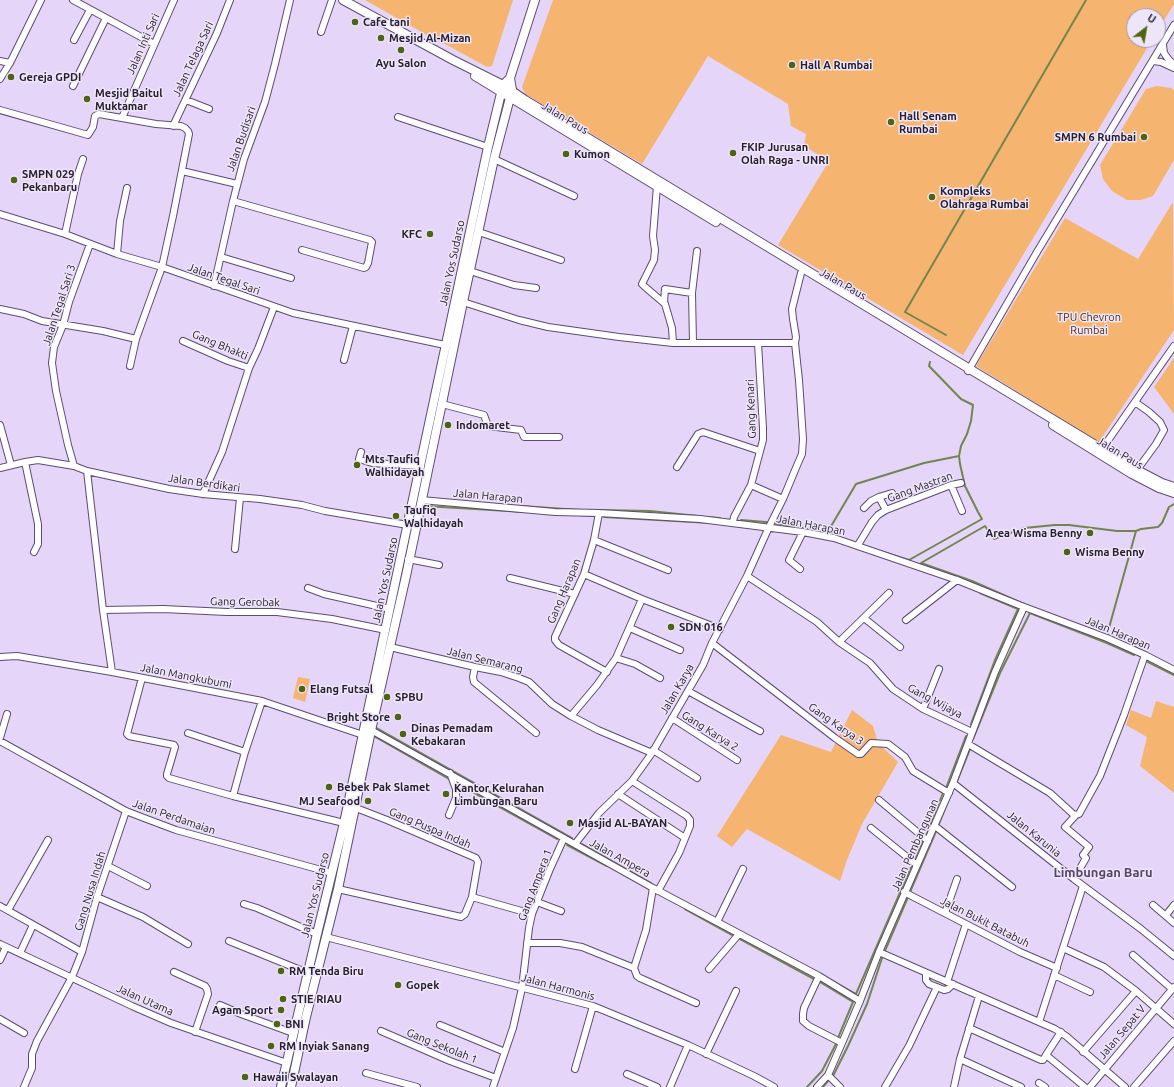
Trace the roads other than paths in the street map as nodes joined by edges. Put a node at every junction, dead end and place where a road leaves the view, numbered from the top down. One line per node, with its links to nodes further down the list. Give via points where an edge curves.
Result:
1 (41, 0): 20 (street)
2 (73, 0): 9 (street)
3 (174, 0): 15 (street, Jalan Inti Sari)
4 (230, 0): 28 (street, Jalan Telaga Sari)
5 (290, 0): 38 (street, Jalan Budisari, via 265,102)
6 (332, 0): 12 (street)
7 (343, 0): 26 (main road, Jalan Paus)
8 (535, 0): 23 (main road, Jalan Yos Sudarso)
9 (90, 10): 10 (street); 13 (street)
10 (106, 18): 15 (street); 25 (street)
11 (1174, 25): 14 (street)
12 (321, 32)
13 (74, 40)
14 (1166, 40)
15 (154, 44): 32 (street, Jalan Inti Sari)
16 (1161, 48): 19 (street)
17 (1163, 48): 21 (street, via 1164,53)
18 (0, 61): 20 (street)
19 (1154, 61): 22 (street); 77 (street)
20 (10, 63): 24 (street)
21 (1174, 64)
22 (1174, 68)
23 (510, 78): 26 (main road, Jalan Yos Sudarso); 27 (main road, Jalan Yos Sudarso)
24 (0, 79)
25 (73, 86)
26 (502, 89): 27 (main road, Jalan Paus); 34 (main road, Jalan Yos Sudarso)
27 (511, 94): 36 (main road, Jalan Yos Sudarso); 39 (main road, Jalan Paus); 77 (main road, Jalan Paus)
28 (186, 100): 29 (street); 33 (street, Jalan Telaga Sari)
29 (209, 109)
30 (0, 110): 32 (street, via 88,135 99,114)
31 (398, 117): 34 (street)
32 (122, 118): 33 (street)
33 (173, 126): 37 (street, via 181,126 189,134)
34 (488, 147): 51 (main road, Jalan Yos Sudarso)
35 (83, 159): 45 (street)
36 (494, 159): 41 (street); 44 (main road, Jalan Yos Sudarso)
37 (182, 171): 38 (street); 53 (street)
38 (237, 184): 42 (street, Jalan Budisari)
39 (657, 186): 55 (main road, Jalan Paus); 61 (street, via 654,260 642,284)
40 (127, 188): 49 (street)
41 (574, 196)
42 (233, 201): 47 (street, via 372,242 368,263 364,268); 50 (street, Jalan Budisari)
43 (0, 214): 45 (street, Jalan Tegal Sari)
44 (478, 232): 51 (main road, Jalan Yos Sudarso); 52 (street)
45 (65, 234): 46 (street, Jalan Tegal Sari)
46 (90, 244): 49 (street, Jalan Tegal Sari); 64 (street, Jalan Tegal Sari 3, via 69,302)
47 (302, 250)
48 (697, 250): 59 (street)
49 (117, 254): 53 (street, Jalan Tegal Sari)
50 (221, 257): 56 (street); 57 (street, Jalan Budisari)
51 (468, 259): 54 (main road, Jalan Yos Sudarso); 72 (main road, Jalan Yos Sudarso)
52 (561, 260)
53 (162, 267): 57 (street, Jalan Tegal Sari); 66 (street)
54 (470, 271): 58 (street, via 514,285); 60 (main road, Jalan Yos Sudarso)
55 (801, 273): 71 (street, Jalan Karya, via 792,309); 77 (main road, Jalan Paus)
56 (291, 278)
57 (214, 286): 62 (street, Jalan Tegal Sari)
58 (536, 288)
59 (692, 293): 61 (street, via 664,289); 69 (street)
60 (463, 302): 68 (street, via 548,327); 79 (main road, Jalan Yos Sudarso)
61 (664, 302): 68 (street, via 672,328)
62 (274, 307): 65 (street, Jalan Tegal Sari); 76 (street)
63 (0, 309): 64 (street)
64 (64, 325): 66 (street); 87 (street, Jalan Tegal Sari 3, via 54,347 52,363)
65 (353, 326): 72 (street, Jalan Tegal Sari); 74 (street)
66 (136, 339): 75 (street)
67 (183, 341): 76 (street, Gang Bhakti)
68 (673, 343): 69 (street)
69 (693, 343): 70 (street)
70 (758, 343): 71 (street); 83 (street, Gang Kenari, via 764,428)
71 (795, 343): 102 (street, Jalan Karya, via 802,454)
72 (445, 345): 88 (main road, Jalan Yos Sudarso)
73 (1174, 346): 78 (street)
74 (344, 360)
75 (130, 366)
76 (249, 368): 99 (street, via 222,452)
77 (968, 370): 82 (main road, Jalan Paus); 98 (main road, Jalan Paus, via 1132,474)
78 (1135, 402): 82 (street); 91 (street, via 1160,422 1164,430)
79 (442, 404): 81 (street, via 484,415 488,426 521,430 524,437); 103 (main road, Jalan Yos Sudarso)
80 (0, 425): 86 (street)
81 (559, 437)
82 (1102, 449): 91 (main road, Jalan Paus)
83 (760, 451): 89 (street, via 703,432 698,434); 95 (street, Gang Kenari)
84 (361, 452): 88 (street, via 359,459 372,464)
85 (25, 462): 86 (street, Jalan Berdikari); 87 (street, Jalan Berdikari, via 38,460); 115 (street, via 38,524 38,544)
86 (11, 465): 90 (street, Jalan Berdikari)
87 (74, 466): 92 (street, Jalan Berdikari)
88 (421, 466): 109 (main road, Jalan Yos Sudarso)
89 (677, 467)
90 (0, 468)
91 (1137, 470): 96 (main road, Jalan Paus)
92 (87, 471): 99 (street, Jalan Berdikari); 133 (street)
93 (961, 483): 94 (street, Gang Mastran)
94 (951, 485): 105 (street, Gang Mastran); 106 (street)
95 (751, 486): 102 (street); 108 (street, Gang Kenari)
96 (1174, 487)
97 (892, 493): 100 (street, Gang Mastran)
98 (1174, 493)
99 (203, 494): 101 (street, Jalan Berdikari)
100 (880, 496): 104 (street, Gang Mastran); 105 (street, Gang Mastran)
101 (240, 498): 109 (street, Jalan Berdikari, via 302,505); 114 (street)
102 (783, 499): 110 (street, Jalan Karya)
103 (421, 500): 107 (street, Jalan Harapan); 116 (main road, Jalan Yos Sudarso)
104 (864, 508)
105 (886, 510): 113 (street, Gang Mastran, via 872,522)
106 (962, 511)
107 (599, 514): 108 (street, Jalan Harapan); 112 (street, Gang Harapan)
108 (734, 520): 110 (street, Jalan Harapan)
109 (408, 525): 123 (main road, Jalan Yos Sudarso)
110 (769, 526): 111 (street, Jalan Harapan); 124 (street, Jalan Karya)
111 (803, 532): 113 (street, Jalan Harapan); 120 (street, via 789,560)
112 (594, 540): 121 (street); 122 (street, Gang Harapan)
113 (858, 546): 119 (street, Jalan Harapan)
114 (235, 549)
115 (34, 552)
116 (408, 559): 118 (street); 123 (main road, Jalan Yos Sudarso)
117 (918, 560): 119 (street)
118 (439, 564)
119 (912, 564): 126 (street, Jalan Harapan)
120 (800, 569)
121 (668, 570)
122 (584, 574): 129 (street, Gang Harapan); 130 (street)
123 (401, 575): 132 (main road, Jalan Yos Sudarso); 141 (main road, Jalan Yos Sudarso)
124 (747, 576): 137 (street, Jalan Karya); 139 (street, Gang Wijaya, via 817,622)
125 (510, 578): 129 (street)
126 (956, 580): 131 (street, Jalan Harapan); 135 (street)
127 (308, 588): 132 (street, via 324,594)
128 (889, 593): 134 (street)
129 (575, 594): 151 (street, Gang Harapan, via 555,640 559,645)
130 (642, 599): 136 (street); 137 (street)
131 (1024, 607): 144 (street, Jalan Harapan, via 1107,638); 162 (street, Jalan Pembangunan)
132 (390, 608): 138 (main road, Jalan Yos Sudarso)
133 (103, 610): 138 (street, Gang Gerobak, via 277,612 332,619); 150 (street)
134 (864, 618): 139 (street); 142 (street)
135 (906, 620)
136 (630, 628): 143 (street); 146 (street)
137 (720, 629): 140 (street, Jalan Karya)
138 (386, 630): 165 (main road, Jalan Yos Sudarso)
139 (839, 642): 156 (street, Gang Wijaya, via 870,663 894,689)
140 (712, 643): 154 (street, Jalan Karya); 176 (street, Gang Karya 3, via 858,754 871,743 888,744 905,757 913,771)
141 (390, 647): 147 (street, Jalan Semarang); 160 (main road, Jalan Yos Sudarso)
142 (900, 647)
143 (680, 650)
144 (1145, 656): 149 (street, Jalan Harapan); 183 (street, via 1100,776 1079,814)
145 (0, 657): 150 (street, Jalan Mangkubumi, via 17,656)
146 (616, 658): 151 (street); 153 (street, via 635,664)
147 (475, 667): 158 (street, Jalan Semarang, via 501,672 529,682 552,704); 164 (street, via 474,682)
148 (939, 668): 156 (street)
149 (1174, 670)
150 (112, 672): 152 (street, Jalan Mangkubumi)
151 (607, 672): 158 (street)
152 (142, 678): 155 (street, Jalan Mangkubumi); 178 (street, via 128,736 175,747 168,778)
153 (660, 678)
154 (688, 691): 159 (street, Jalan Karya); 161 (street)
155 (262, 701): 165 (street, Jalan Mangkubumi); 169 (street)
156 (923, 708): 162 (street, Gang Wijaya)
157 (7, 714): 166 (street)
158 (572, 716): 170 (street, Jalan Semarang, via 598,730)
159 (672, 718): 170 (street, Jalan Karya); 171 (street, Gang Karya 2)
160 (371, 730): 172 (street, Jalan Ampera); 180 (main road, Jalan Yos Sudarso)
161 (760, 731)
162 (970, 731): 168 (street, Jalan Pembangunan)
163 (188, 733): 169 (street)
164 (536, 733)
165 (363, 735): 184 (main road, Jalan Yos Sudarso)
166 (0, 738)
167 (0, 741): 181 (street, Jalan Perdamaian)
168 (971, 746): 175 (street, Jalan Pembangunan); 183 (street, via 1050,793)
169 (244, 752): 178 (street)
170 (653, 752): 173 (street, Jalan Semarang); 174 (street, Jalan Karya)
171 (737, 760)
172 (450, 773): 182 (street, via 456,788 456,798); 187 (street, Jalan Ampera)
173 (697, 778)
174 (632, 781): 177 (street, Jalan Karya); 188 (street, via 687,816 690,823)
175 (953, 783): 176 (street, Jalan Pembangunan); 197 (street, Jalan Karunia)
176 (949, 793): 185 (street, Jalan Pembangunan)
177 (618, 794): 188 (street); 191 (street, Jalan Karya, via 599,813)
178 (233, 796): 184 (street)
179 (879, 800): 190 (street)
180 (356, 808): 201 (main road, Jalan Yos Sudarso); 207 (street, Gang Puspa Indah, via 476,858 478,862)
181 (126, 811): 193 (street, Gang Nusa Indah); 195 (street, Jalan Perdamaian, via 176,830)
182 (449, 815)
183 (1076, 815): 197 (street, via 1065,827 1089,847 1083,855 1086,858)
184 (344, 823): 195 (main road, Jalan Yos Sudarso)
185 (936, 827): 190 (street, Jalan Pembangunan); 200 (street)
186 (871, 828): 192 (street)
187 (564, 838): 191 (street, Jalan Ampera); 208 (street, Gang Ampera 1)
188 (685, 838): 202 (street, via 675,862)
189 (48, 840): 213 (street)
190 (928, 841): 192 (street, Jalan Pembangunan)
191 (575, 844): 202 (street, Jalan Ampera)
192 (917, 865): 203 (street, Jalan Pembangunan)
193 (108, 866): 198 (street); 205 (street, Gang Nusa Indah)
194 (743, 869): 218 (street)
195 (332, 873): 204 (main road, Jalan Yos Sudarso)
196 (957, 879): 215 (street)
197 (1074, 879): 199 (street, Jalan Karunia)
198 (147, 886)
199 (1083, 886): 230 (street); 235 (street, Jalan Karunia)
200 (1012, 887)
201 (338, 889): 206 (main road, Jalan Yos Sudarso); 207 (street, Gang Puspa Indah, via 461,917 465,914)
202 (656, 889): 218 (street, Jalan Ampera); 237 (street)
203 (904, 892): 215 (street, Jalan Bukit Batabuh); 232 (street, Jalan Pembangunan)
204 (326, 894): 206 (main road); 222 (main road, Jalan Yos Sudarso)
205 (98, 897): 228 (street, via 143,917); 231 (street, Gang Nusa Indah)
206 (336, 897): 224 (main road, Jalan Yos Sudarso)
207 (472, 897): 216 (street)
208 (537, 902): 214 (street); 216 (street, Gang Ampera 1)
209 (244, 904): 222 (street)
210 (1153, 905): 217 (street)
211 (1174, 905): 217 (street)
212 (0, 906): 213 (street)
213 (8, 910): 221 (street)
214 (561, 911)
215 (945, 913): 220 (street, Jalan Bukit Batabuh)
216 (532, 914): 226 (street, Gang Ampera 1)
217 (1166, 915): 219 (street)
218 (717, 922): 223 (street, Jalan Ampera)
219 (1174, 923)
220 (966, 924): 239 (street, Jalan Bukit Batabuh); 245 (street)
221 (33, 925): 231 (street); 233 (street)
222 (317, 934): 241 (main road, Jalan Yos Sudarso)
223 (739, 934): 238 (street); 243 (street, Jalan Ampera)
224 (326, 937): 247 (street, Jalan Harmonis); 286 (main road, Jalan Yos Sudarso)
225 (229, 941): 241 (street)
226 (527, 943): 237 (street, via 560,943 582,947); 247 (street, Gang Ampera 1)
227 (0, 944): 229 (street, Jalan Utama)
228 (188, 944)
229 (6, 947): 233 (street, Jalan Utama); 236 (street)
230 (1063, 948): 239 (street); 250 (street, via 1104,967)
231 (82, 952): 244 (street, Gang Nusa Indah)
232 (879, 952): 242 (street); 253 (street, Jalan Pembangunan)
233 (20, 953): 244 (street, Jalan Utama)
234 (1133, 955): 248 (street)
235 (1174, 956)
236 (0, 960)
237 (634, 968): 254 (street, via 640,978)
238 (709, 969)
239 (1056, 971): 251 (street, Jalan Bukit Batabuh); 259 (street)
240 (174, 972): 264 (street, via 207,989 208,994)
241 (308, 972): 267 (main road, Jalan Yos Sudarso)
242 (926, 973): 245 (street); 246 (street, via 929,984)
243 (819, 976): 253 (street, Jalan Ampera); 269 (street, via 804,1008 803,1021)
244 (72, 977): 264 (street, Jalan Utama); 284 (street, Gang Nusa Indah, via 36,1041 32,1068)
245 (950, 983): 246 (street, via 948,989); 252 (street)
246 (937, 987): 294 (street, via 909,1046)
247 (522, 988): 256 (street, Jalan Harmonis); 271 (street)
248 (1173, 988): 257 (street, Jalan Sepat V)
249 (736, 991): 273 (street)
250 (1136, 991): 257 (street); 272 (street)
251 (1090, 992)
252 (979, 996): 259 (street); 262 (street)
253 (860, 1001): 269 (street, Jalan Pembangunan)
254 (696, 1003)
255 (220, 1005): 267 (street)
256 (593, 1006): 270 (street, Jalan Harmonis); 277 (street)
257 (1156, 1008): 260 (street); 278 (street, Jalan Sepat V)
258 (0, 1019): 266 (street)
259 (1039, 1022): 265 (street)
260 (1174, 1024)
261 (440, 1025): 271 (street)
262 (969, 1028): 274 (street, via 1039,1060 1043,1060); 275 (street)
263 (381, 1031): 282 (street, Gang Sekolah 1)
264 (195, 1032): 276 (street, Jalan Utama)
265 (1061, 1032): 272 (street); 274 (street)
266 (24, 1033)
267 (293, 1033): 276 (main road, Jalan Yos Sudarso)
268 (1174, 1041): 301 (street)
269 (842, 1043): 281 (street, Jalan Pembangunan)
270 (688, 1045): 273 (street, Jalan Harmonis); 290 (street)
271 (506, 1052): 282 (street)
272 (1083, 1052): 278 (street)
273 (706, 1054): 291 (street, Jalan Harmonis)
274 (1046, 1055): 298 (street)
275 (960, 1059): 295 (street); 296 (street)
276 (287, 1063): 285 (main road, Jalan Yos Sudarso)
277 (575, 1069)
278 (1104, 1070): 299 (street, Jalan Sepat V); 300 (street)
279 (366, 1073): 287 (street)
280 (627, 1074): 289 (street)
281 (828, 1075): 292 (street, Jalan Pembangunan); 293 (street)
282 (496, 1078): 288 (street)
283 (1039, 1083): 297 (street)
284 (24, 1087)
285 (281, 1087)
286 (291, 1087)
287 (417, 1087)
288 (493, 1087)
289 (657, 1087)
290 (670, 1087)
291 (774, 1087)
292 (817, 1087)
293 (840, 1087)
294 (885, 1087)
295 (954, 1087)
296 (1021, 1087)
297 (1045, 1087)
298 (1085, 1087)
299 (1090, 1087)
300 (1125, 1087)
301 (1134, 1087)

